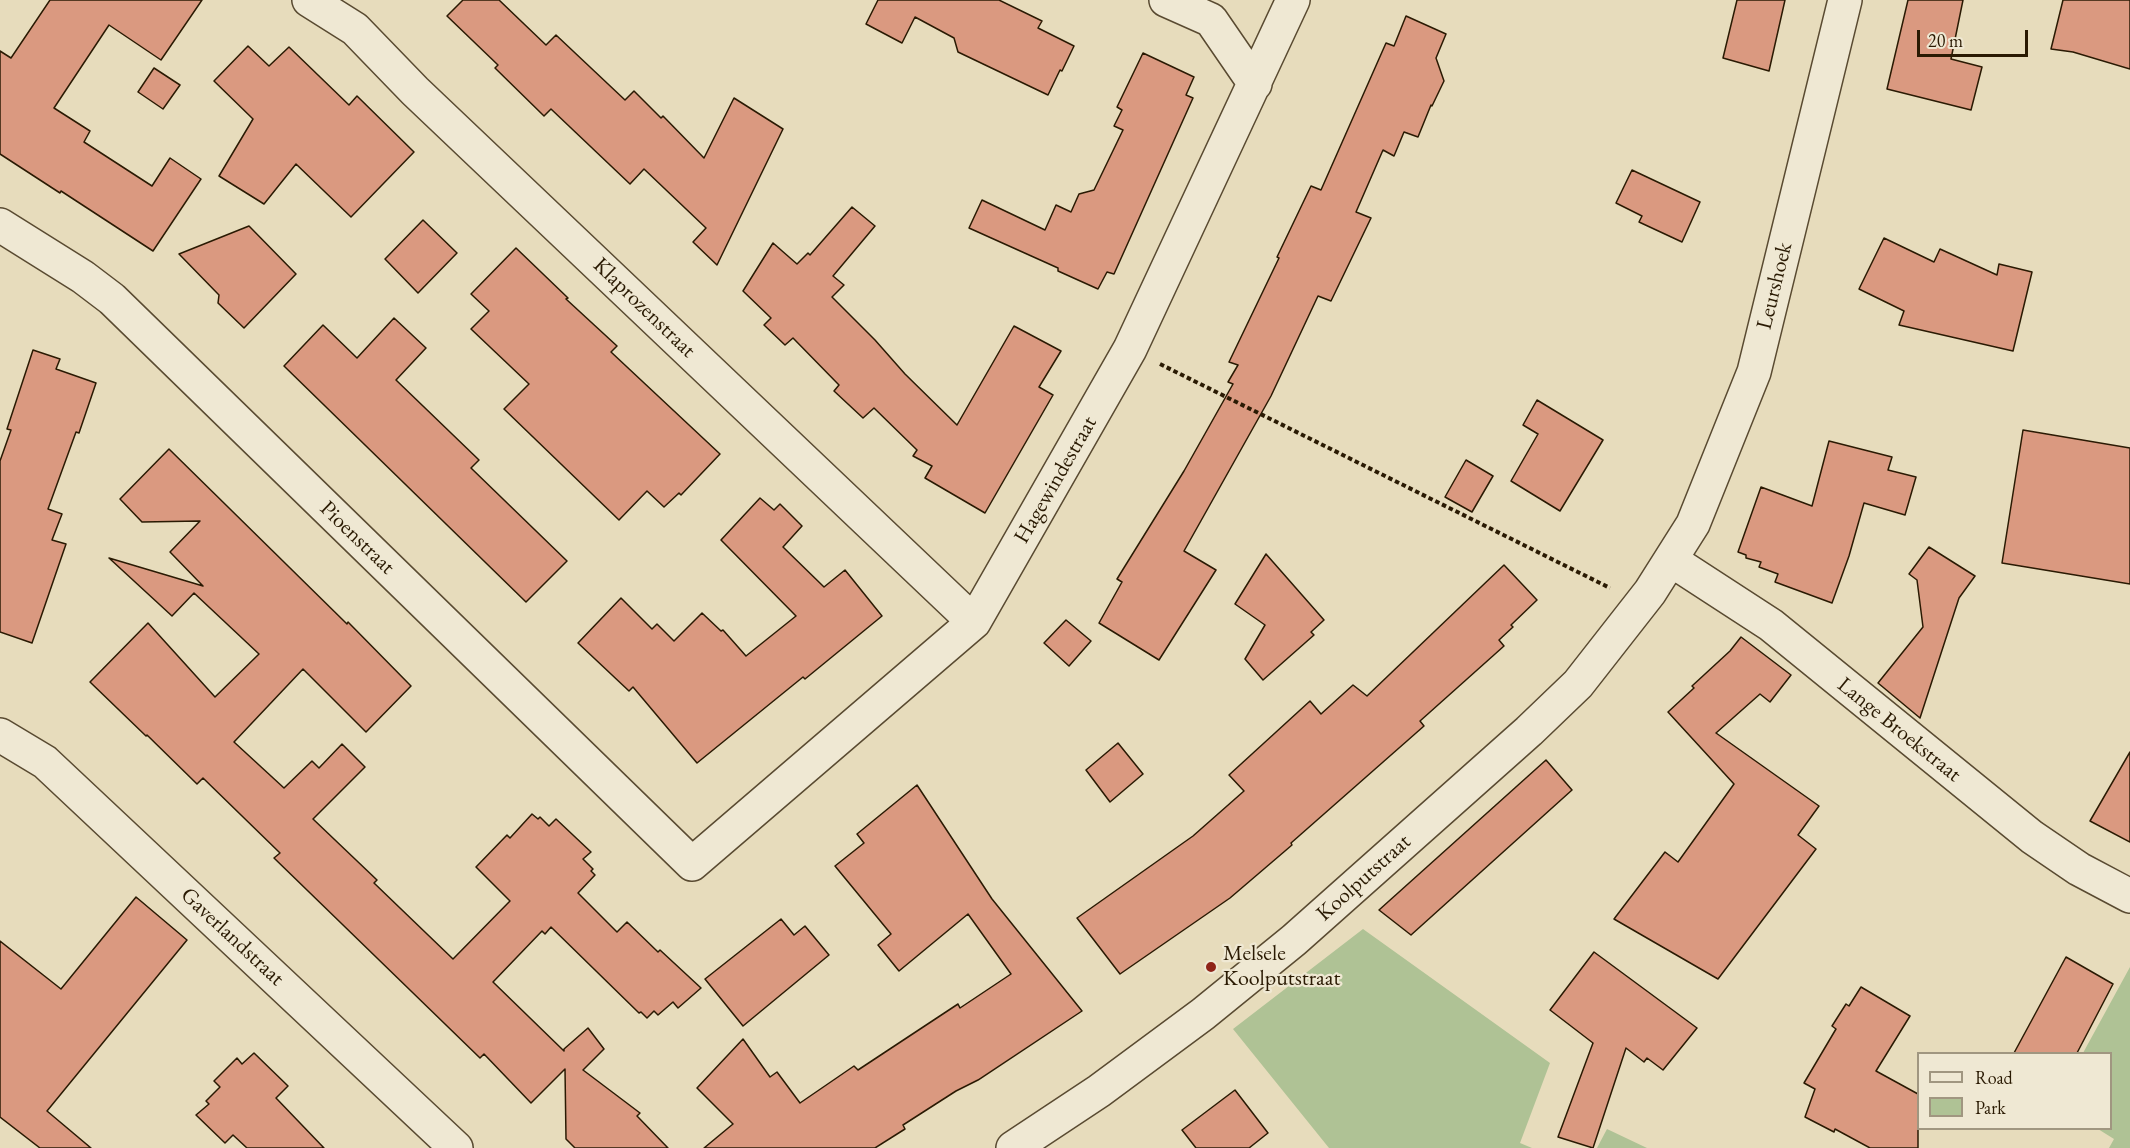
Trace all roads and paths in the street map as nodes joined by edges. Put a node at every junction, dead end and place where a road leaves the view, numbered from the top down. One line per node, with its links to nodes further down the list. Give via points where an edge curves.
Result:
1 (309, 0): 10 (street, Klaprozenstraat, via 355,29 415,91)
2 (1166, 0): 5 (street, via 1211,20)
3 (1293, 0): 5 (street, Hagewindestraat)
4 (1845, 0): 8 (street, Leurshoek, via 1754,372 1693,524)
5 (1255, 84): 7 (street, Hagewindestraat)
6 (2, 233): 12 (street, Pioenstraat, via 82,277 112,299)
7 (1130, 349): 9 (path); 10 (street, Hagewindestraat)
8 (1671, 560): 13 (street, Lange Broekstraat, via 1771,625 2032,837 2079,869); 15 (street, Koolputstraat, via 1578,684 1503,754 1294,940 1212,1007 1099,1091)
9 (1617, 591)
10 (974, 622): 12 (street, Hagewindestraat)
11 (0, 735): 14 (street, Gaverlandstraat, via 45,762)
12 (692, 864)
13 (2130, 896)
14 (456, 1148)
15 (1013, 1148)

